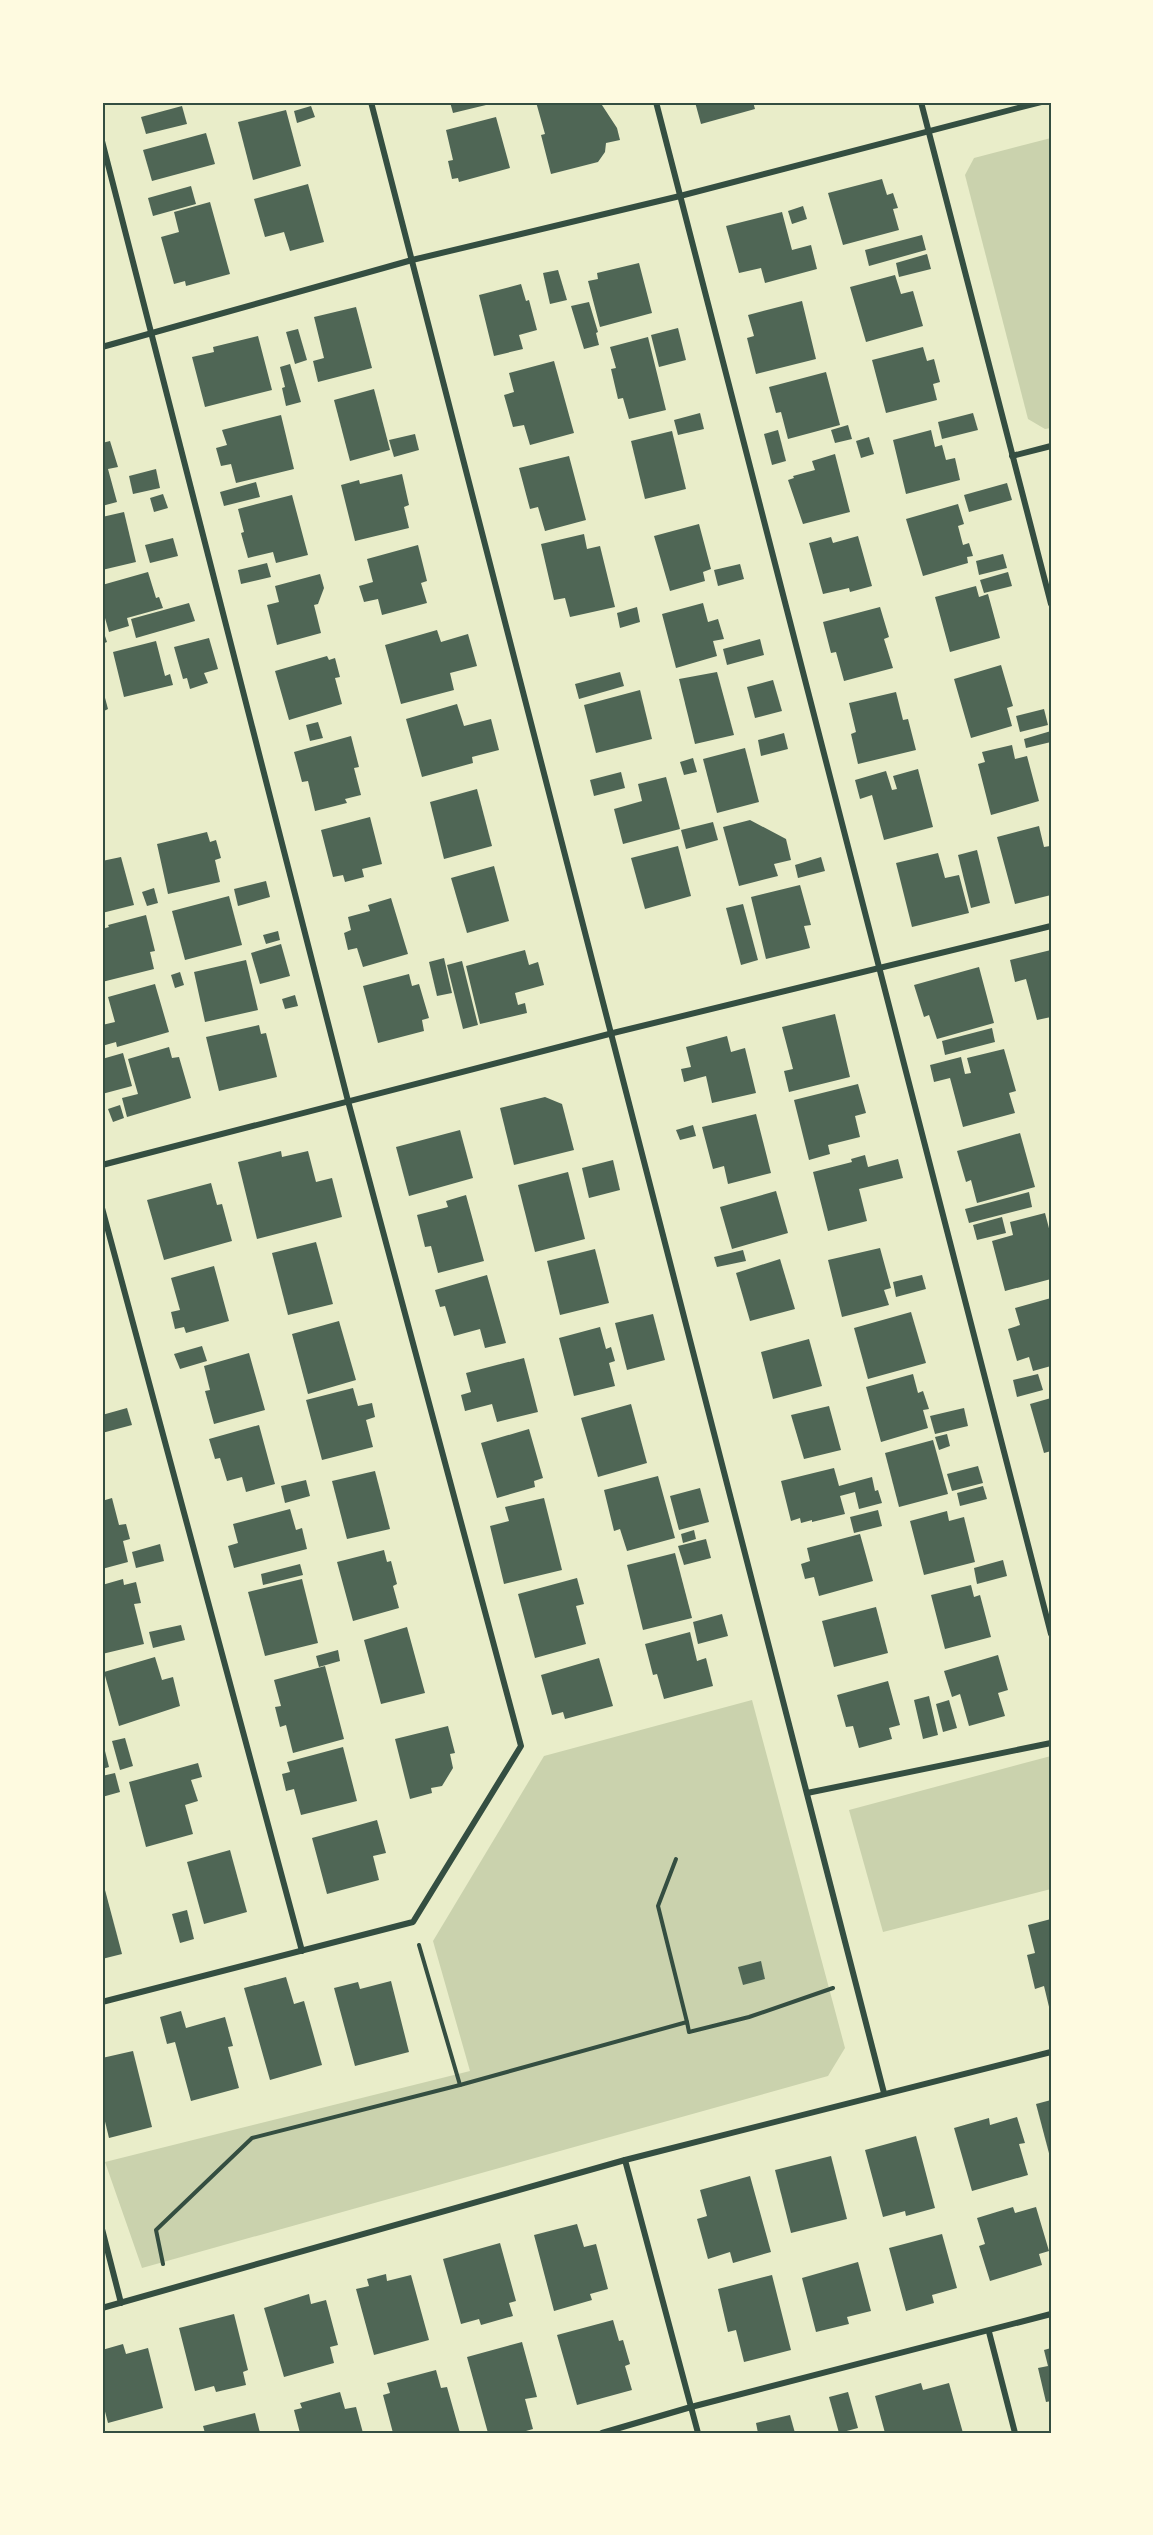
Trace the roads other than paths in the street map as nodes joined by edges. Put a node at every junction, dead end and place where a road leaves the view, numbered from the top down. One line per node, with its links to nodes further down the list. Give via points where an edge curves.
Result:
1 (371, 102): 8 (street)
2 (656, 102): 7 (street)
3 (921, 102): 5 (street)
4 (1041, 102): 5 (street)
5 (929, 131): 7 (street); 12 (street)
6 (102, 141): 9 (street)
7 (680, 196): 8 (street); 15 (street)
8 (412, 260): 9 (street); 16 (street)
9 (152, 333): 10 (street); 17 (street)
10 (102, 347)
11 (1051, 446): 12 (street)
12 (1012, 456): 13 (street)
13 (1051, 604)
14 (1051, 926): 15 (street)
15 (880, 970): 16 (street); 20 (street)
16 (613, 1034): 17 (street); 22 (street)
17 (348, 1101): 18 (street); 23 (street, via 522,1746 413,1922)
18 (102, 1165)
19 (102, 1208): 23 (street)
20 (1051, 1634)
21 (1051, 1743): 22 (street)
22 (807, 1793): 26 (street)
23 (302, 1951): 24 (street)
24 (102, 2002)
25 (1051, 2052): 26 (street)
26 (884, 2093): 27 (street)
27 (625, 2160): 29 (street); 33 (street)
28 (102, 2229): 29 (street)
29 (121, 2303): 30 (street)
30 (102, 2308)
31 (1051, 2314): 32 (street)
32 (989, 2332): 33 (street); 36 (street)
33 (691, 2407): 34 (street); 35 (street)
34 (602, 2433)
35 (698, 2433)
36 (1016, 2433)

